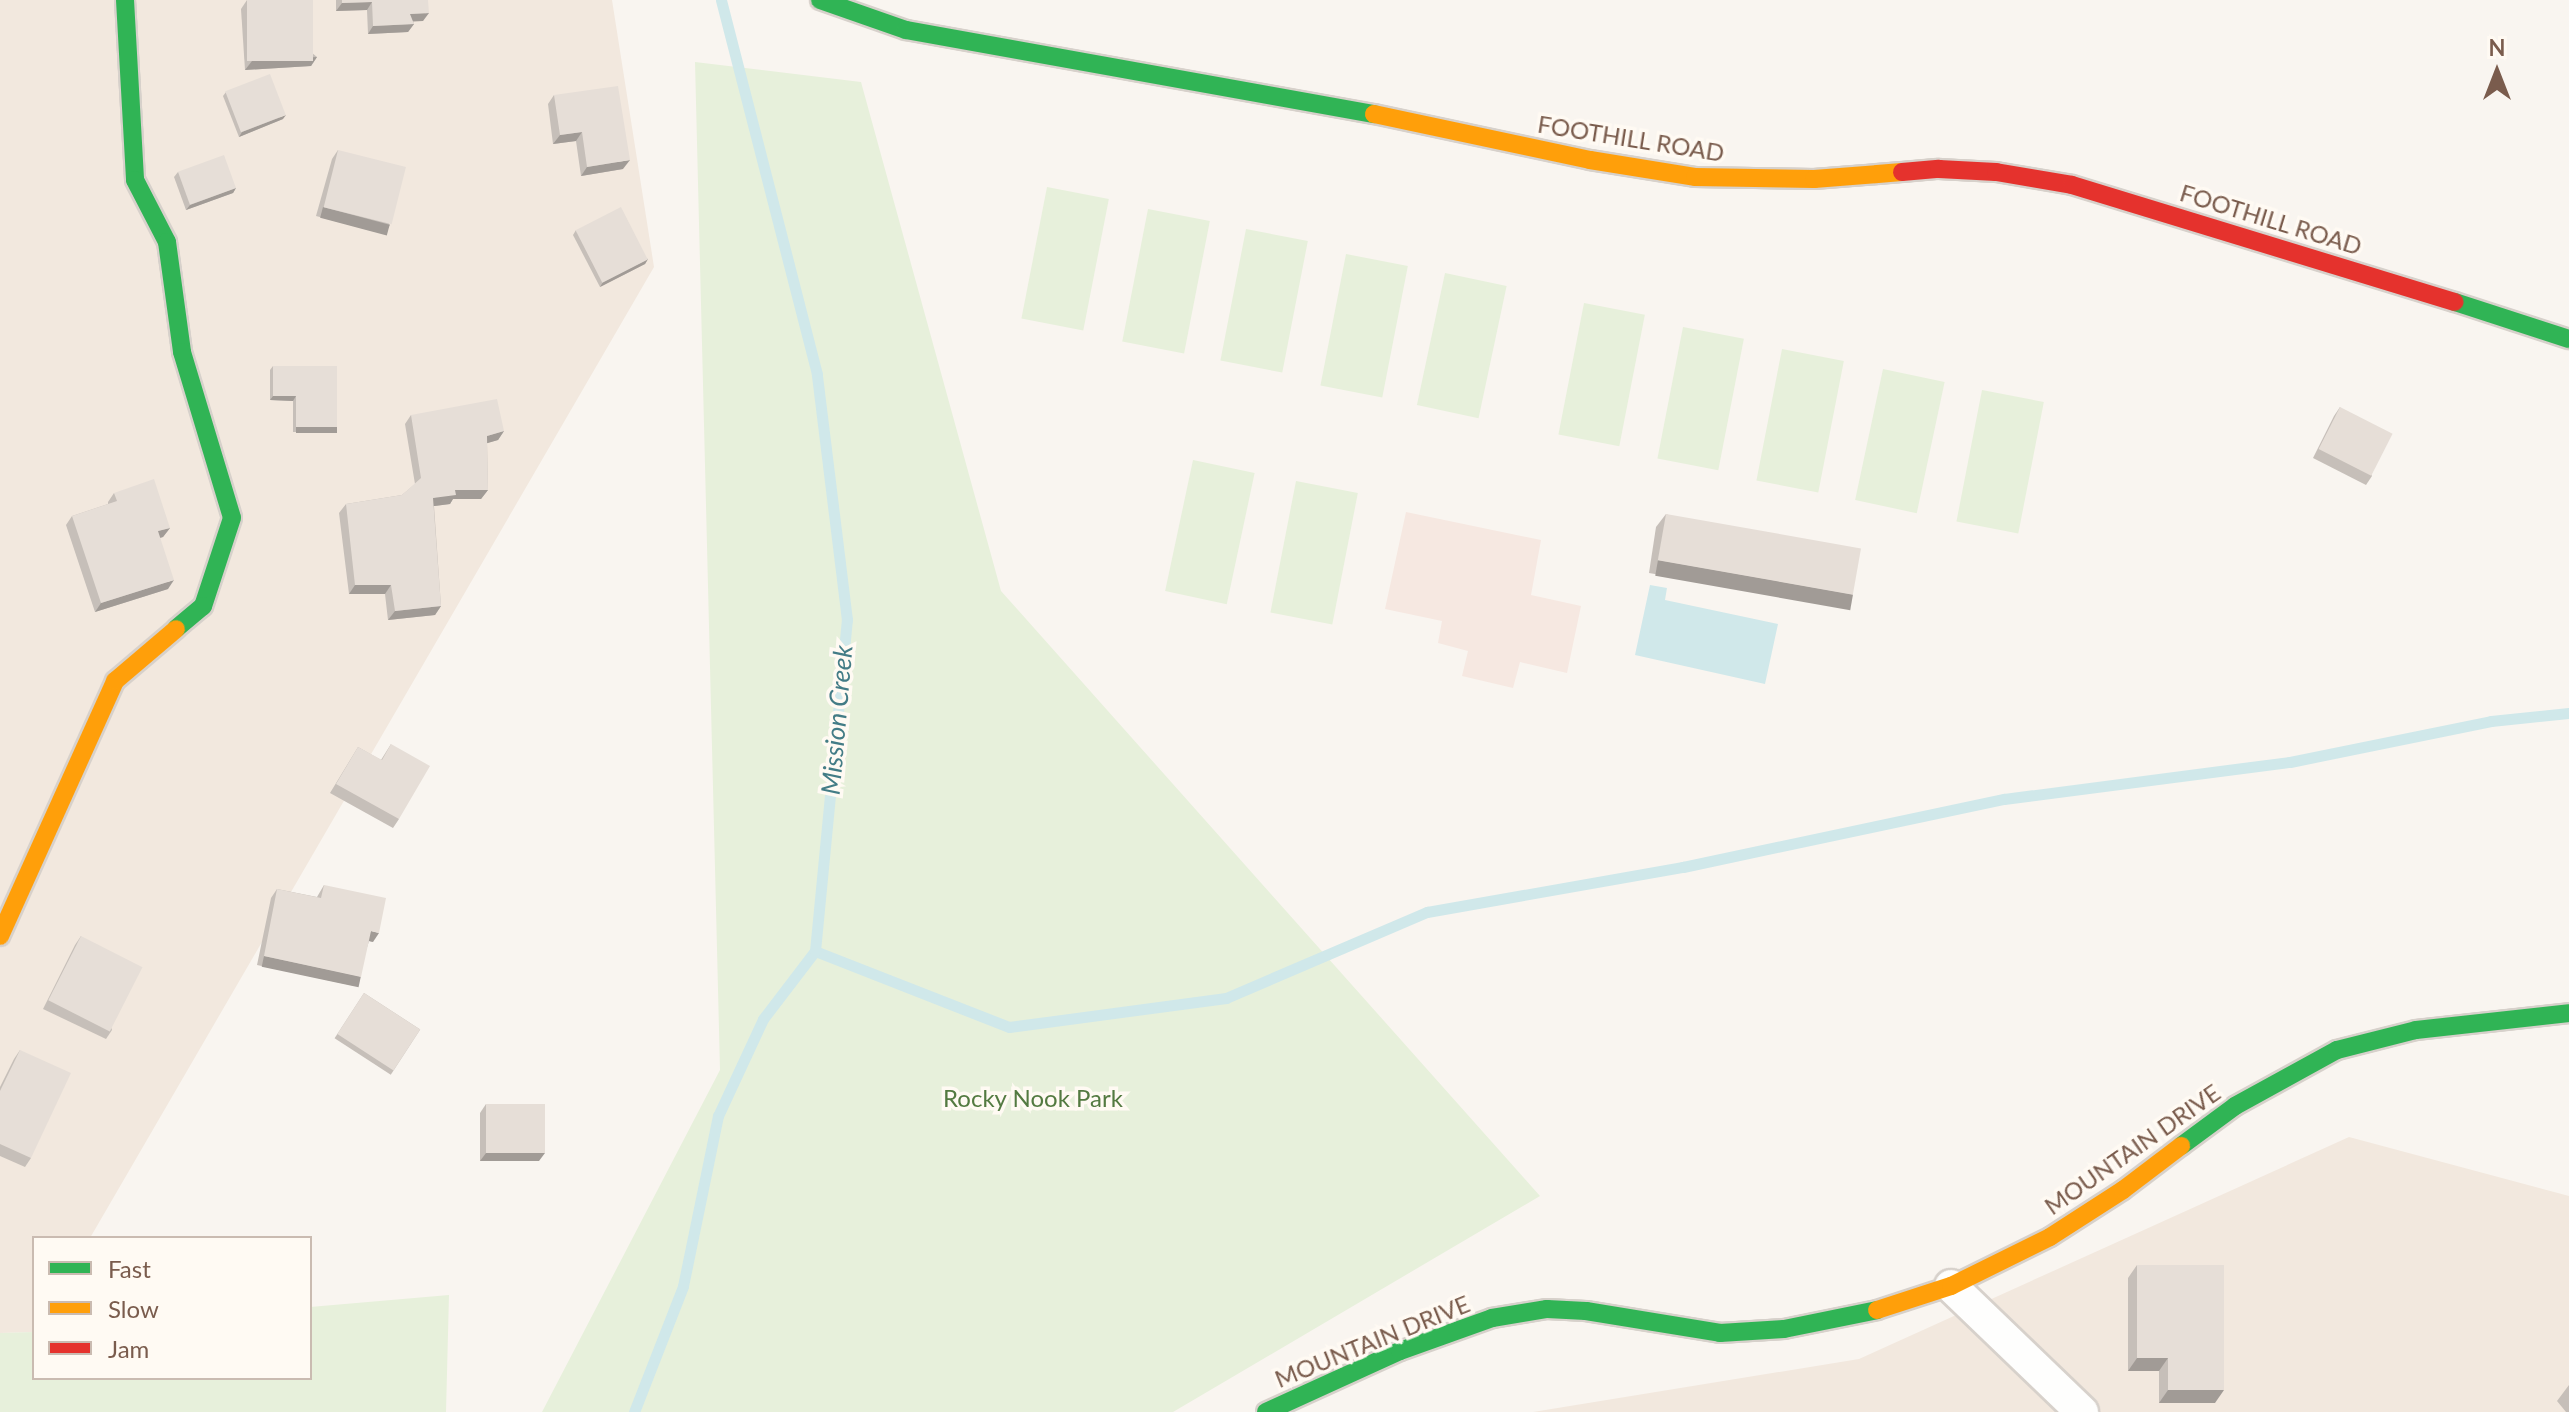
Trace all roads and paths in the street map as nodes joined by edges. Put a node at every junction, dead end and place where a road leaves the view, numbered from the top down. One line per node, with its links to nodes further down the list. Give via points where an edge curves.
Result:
1 (125, 0): 4 (street, via 135,180 167,242 182,352 232,518 203,606 115,681)
2 (820, 0): 3 (street, FOOTHILL ROAD, via 906,30 1695,177 1814,179 1939,169 2072,185)
3 (2569, 339)
4 (0, 936)
5 (2569, 1013): 6 (street, MOUNTAIN DRIVE, via 2416,1030 2337,1050 2235,1106 2050,1237)
6 (1951, 1286): 7 (street, MOUNTAIN DRIVE, via 1848,1318 1784,1329 1720,1333 1547,1309 1492,1318 1400,1351); 8 (street)
7 (1266, 1412)
8 (2082, 1412)

